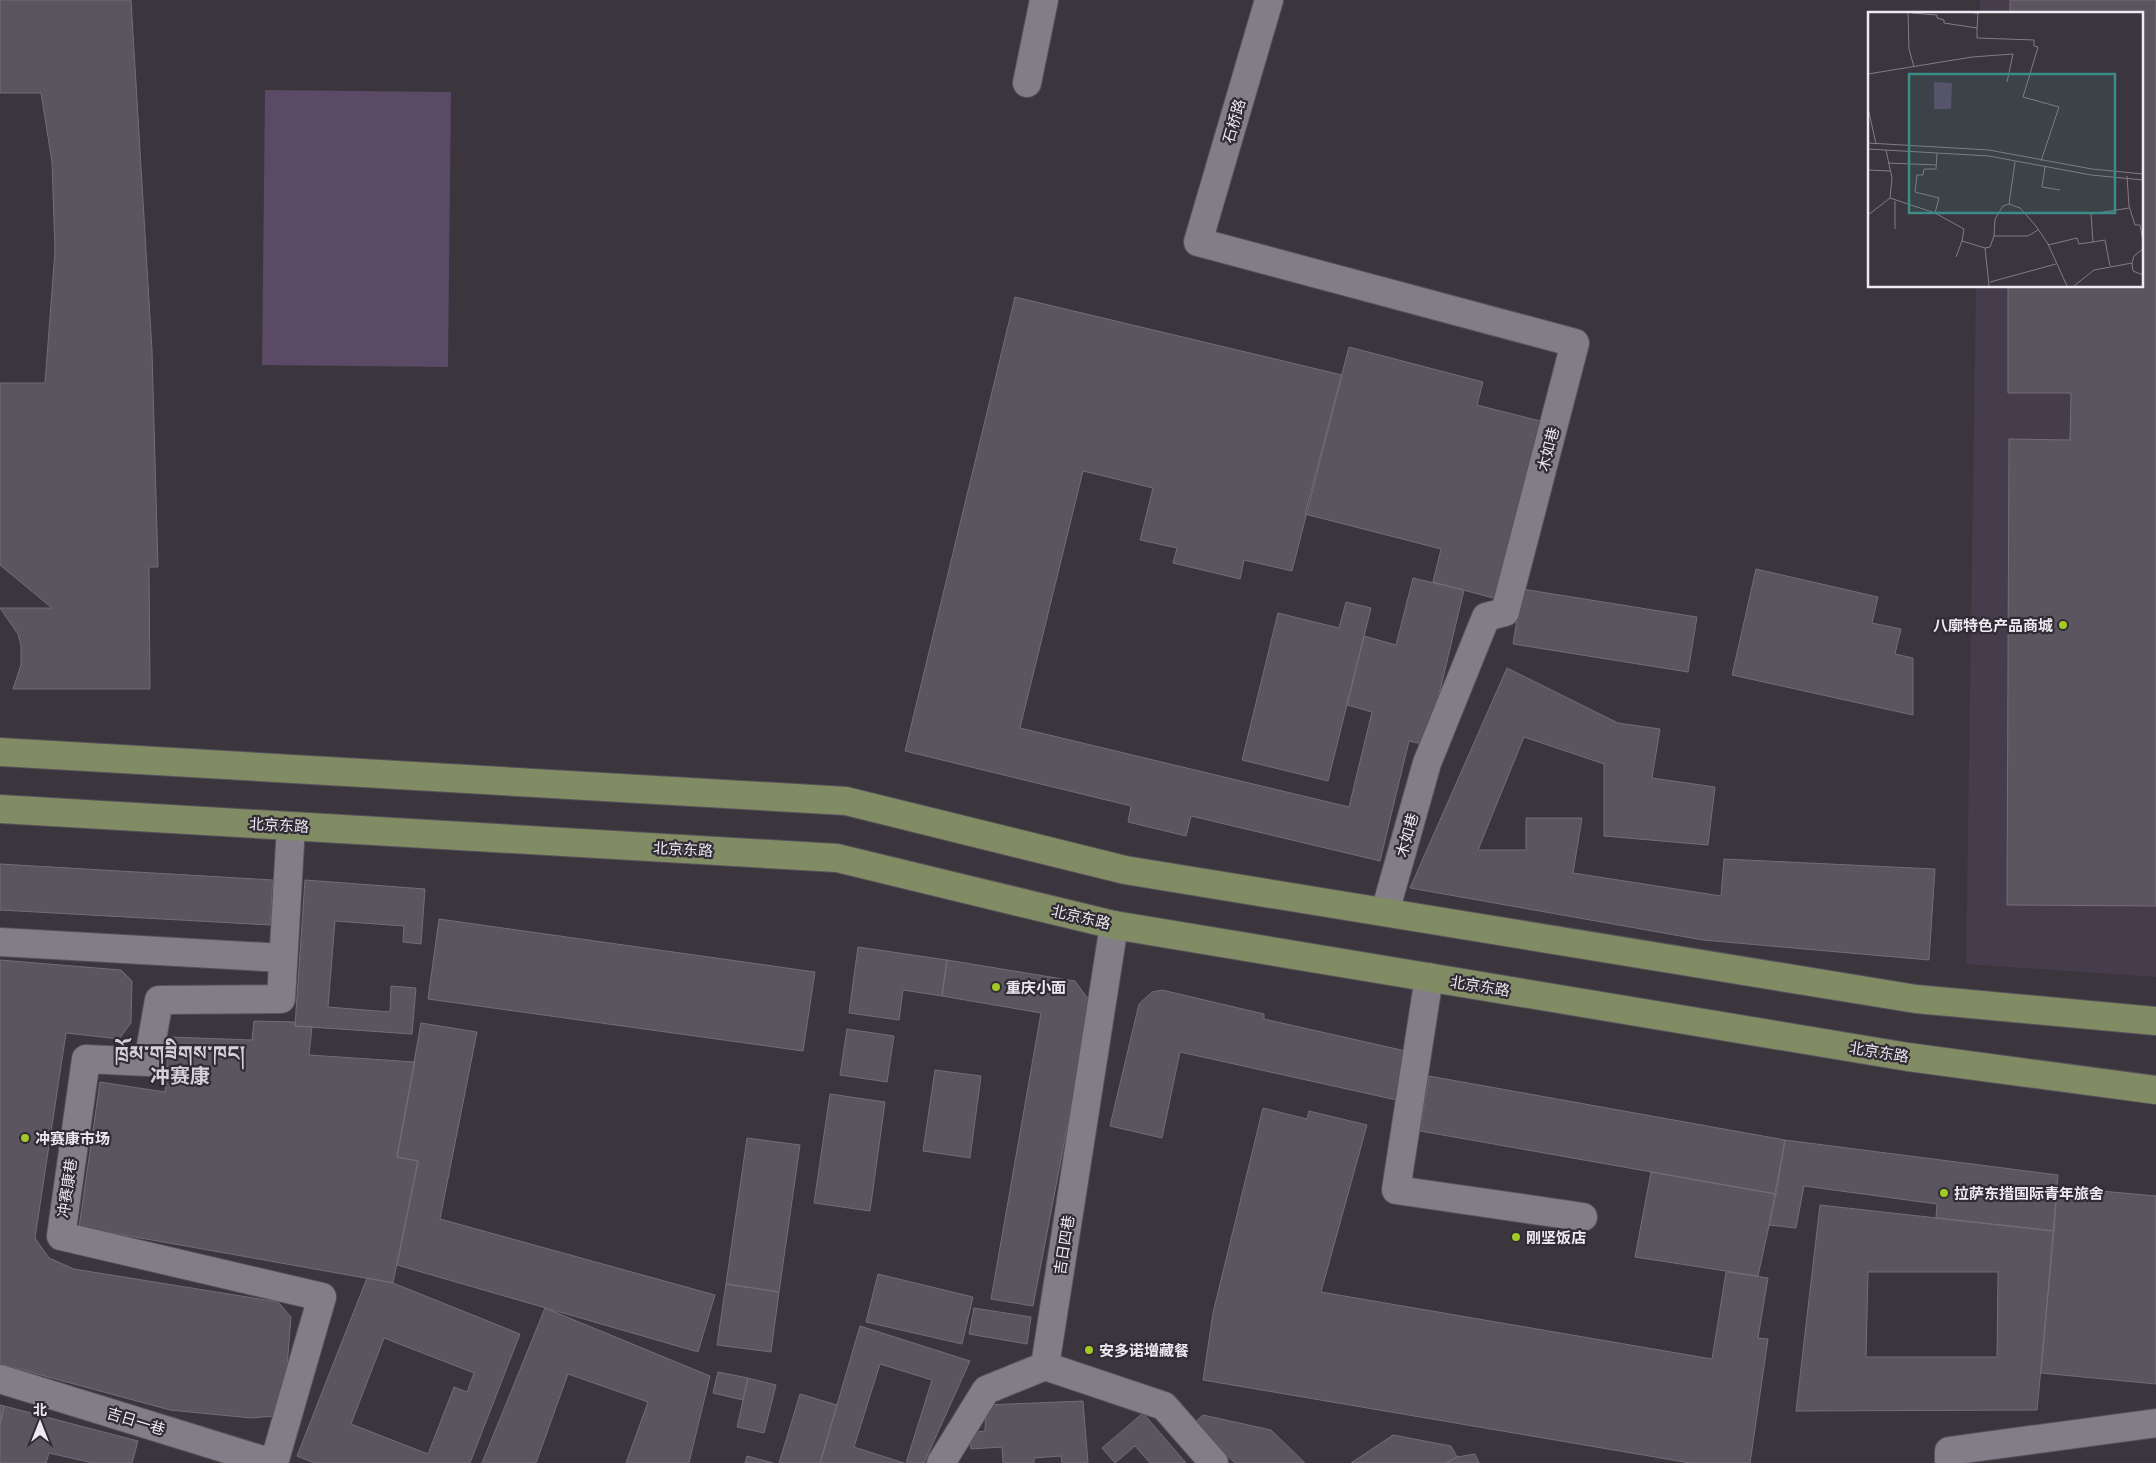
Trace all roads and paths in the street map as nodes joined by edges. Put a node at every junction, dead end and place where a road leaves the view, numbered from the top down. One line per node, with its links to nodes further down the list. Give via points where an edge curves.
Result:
1 (1044, 0): 3 (street)
2 (1269, 0): 4 (street, 石桥路)
3 (1027, 83)
4 (1198, 242): 8 (street, 木如巷, via 1576,343 1505,612 1486,617 1427,763)
5 (0, 752): 8 (main road, via 846,801 1125,870)
6 (0, 809): 7 (main road, 北京东路)
7 (291, 826): 9 (main road, 北京东路, via 837,858); 11 (street, 冲赛康巷)
8 (1385, 912): 13 (main road, via 1916,999)
9 (1114, 925): 12 (main road, 北京东路); 16 (street, 吉日四巷)
10 (0, 942): 11 (street)
11 (283, 958): 19 (street, 冲赛康巷, via 281,998 159,1000 148,1062 86,1058 60,1236 322,1297)
12 (1429, 978): 14 (main road, 北京东路, via 1908,1057); 15 (street, via 1396,1190)
13 (2156, 1021)
14 (2156, 1090)
15 (1583, 1217)
16 (1045, 1366): 20 (street, via 986,1390); 21 (street, via 1164,1406)
17 (0, 1379): 19 (street, 吉日一巷)
18 (2156, 1423): 22 (street, via 1949,1451)
19 (273, 1463)
20 (941, 1463)
21 (1214, 1463)
22 (1949, 1463)

